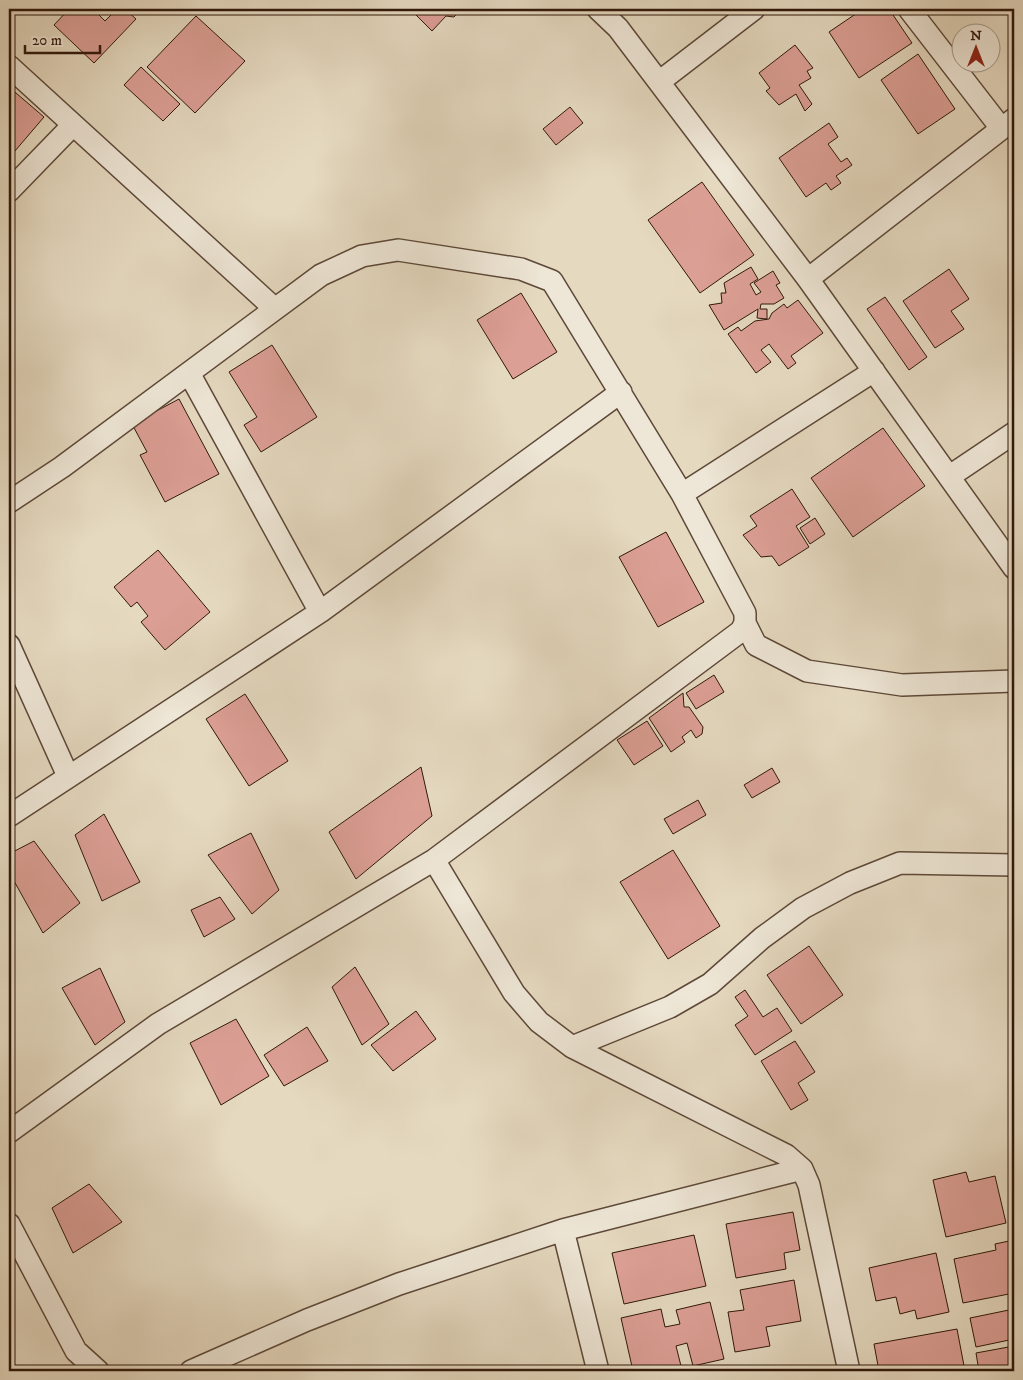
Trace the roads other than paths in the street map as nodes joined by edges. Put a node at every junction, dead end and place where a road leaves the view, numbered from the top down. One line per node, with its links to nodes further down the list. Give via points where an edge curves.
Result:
1 (598, 9): 5 (street, via 618,28)
2 (754, 9): 5 (street)
3 (909, 9): 6 (street)
4 (9, 66): 7 (street)
5 (659, 82): 9 (street)
6 (1008, 124): 9 (street)
7 (74, 125): 8 (street); 10 (street)
8 (9, 191)
9 (808, 279): 11 (street)
10 (274, 308): 12 (street); 13 (street, via 321,275 362,256 398,250 521,268 552,280)
11 (874, 371): 15 (street); 16 (street)
12 (189, 373): 17 (street); 19 (street)
13 (621, 392): 16 (street); 19 (street)
14 (1014, 433): 15 (street)
15 (950, 476): 18 (street)
16 (682, 494): 20 (street, via 745,613)
17 (9, 502)
18 (1014, 568)
19 (320, 612): 23 (street)
20 (745, 623): 22 (street, via 756,645 807,671 902,685); 25 (street, via 741,631)
21 (9, 645): 23 (street)
22 (1014, 681)
23 (68, 776): 24 (street)
24 (9, 816)
25 (434, 860): 27 (street, via 514,993 539,1022); 28 (street, via 158,1024)
26 (1014, 865): 27 (street, via 900,863 850,883 803,908 762,938 710,984 670,1008)
27 (572, 1047): 29 (street, via 786,1155)
28 (9, 1132)
29 (802, 1170): 31 (street); 35 (street, via 815,1210)
30 (9, 1224): 32 (street, via 76,1350)
31 (562, 1230): 33 (street, via 390,1288); 34 (street)
32 (98, 1371)
33 (191, 1371)
34 (598, 1371)
35 (849, 1371)

